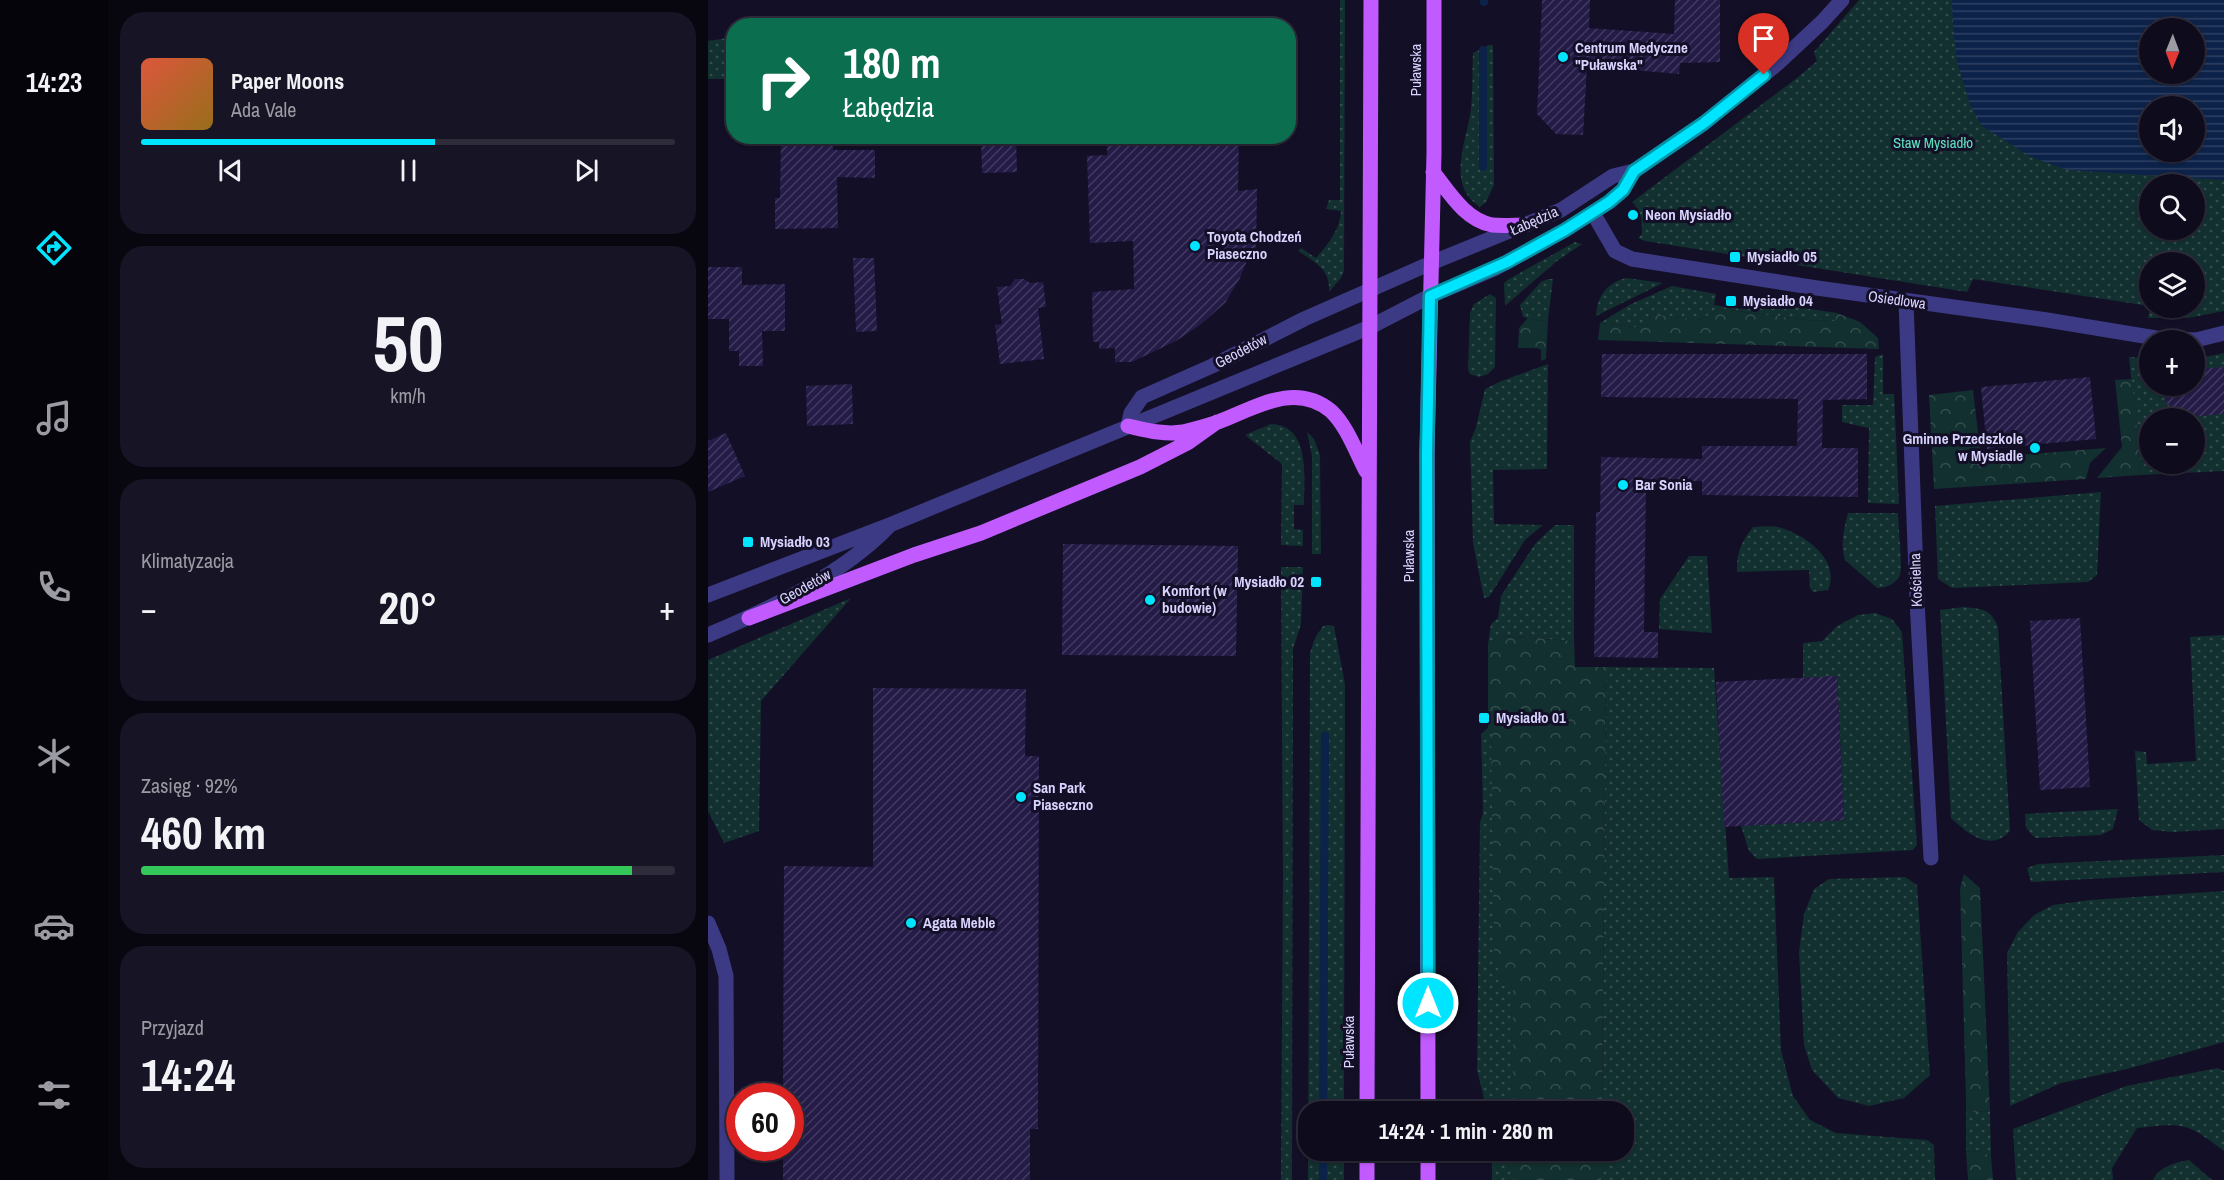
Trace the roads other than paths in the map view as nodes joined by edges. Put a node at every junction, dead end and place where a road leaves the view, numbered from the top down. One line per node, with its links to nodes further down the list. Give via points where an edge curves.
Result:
1 (1371, 0): 9 (main road, Puławska)
2 (1434, 0): 5 (main road, Puławska)
3 (1842, 0): 4 (street, Łabędzia, via 1777,64 1704,123)
4 (1634, 171): 6 (street, Łabędzia, via 1623,190); 7 (street, Łabędzia, via 1613,176 1561,210)
5 (1433, 172): 7 (main road, via 1473,217 1491,225); 8 (main road, Puławska)
6 (1593, 213): 10 (street, Łabędzia, via 1502,265); 11 (street, Osiedlowa, via 1615,251 1632,259)
7 (1526, 225): 8 (street, Łabędzia)
8 (1431, 263): 9 (street, Łabędzia); 10 (main road, Puławska)
9 (1370, 292): 12 (main road, Puławska); 15 (street, Geodetów, via 1304,319 1142,398 1131,413)
10 (1430, 296): 12 (street, Łabędzia); 24 (main road, Puławska)
11 (1906, 301): 13 (street, Osiedlowa, via 2156,338 2196,340); 21 (street, Kościelna)
12 (1370, 327): 15 (street, Geodetów); 16 (main road, Puławska)
13 (2224, 333)
14 (1217, 422): 15 (main road, via 1166,434); 16 (main road, via 1262,403 1300,396 1331,412); 19 (main road, via 1189,442 1140,467 981,532)
15 (1128, 426): 17 (street, Geodetów)
16 (1368, 474): 23 (main road, Puławska)
17 (892, 524): 18 (street, Geodetów); 19 (street, Geodetów, via 843,566)
18 (708, 595)
19 (749, 618): 20 (street, Geodetów)
20 (708, 635)
21 (1931, 858)
22 (708, 923): 27 (street, via 726,976)
23 (1367, 1101)
24 (1428, 1101)
25 (1367, 1161): 28 (main road)
26 (1428, 1161): 29 (main road)
27 (727, 1180)
28 (1367, 1180)
29 (1428, 1180)

